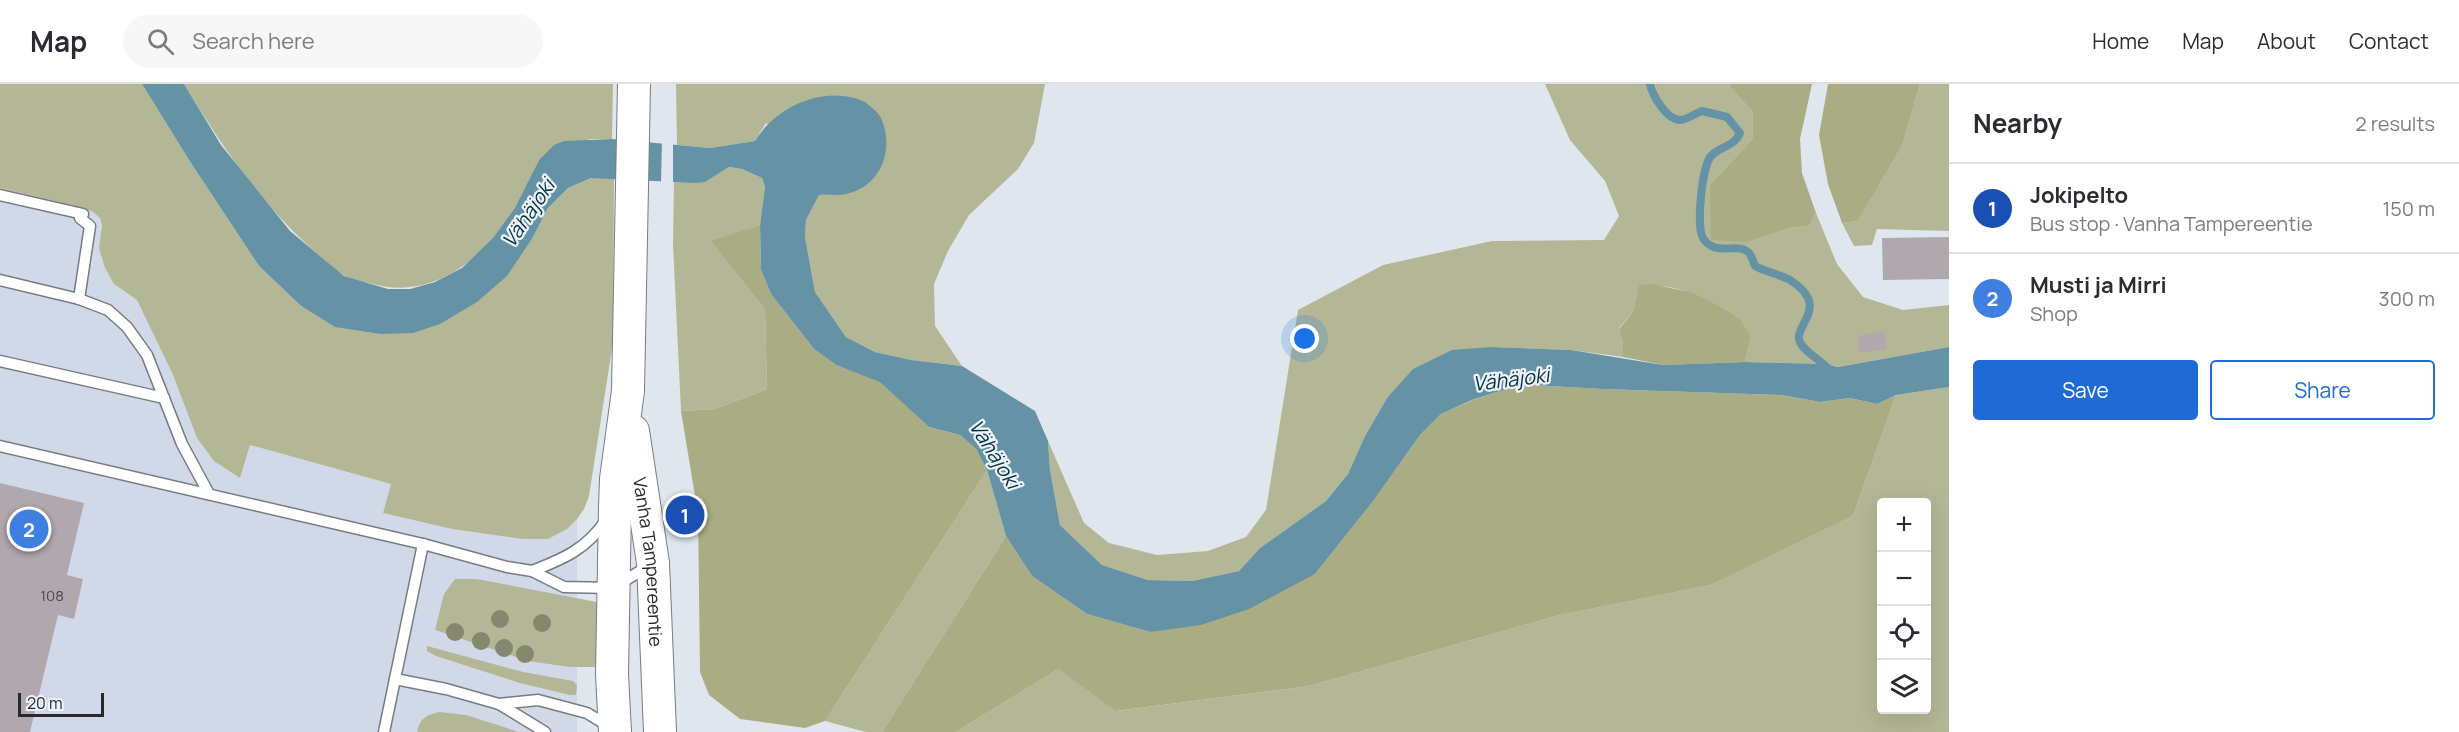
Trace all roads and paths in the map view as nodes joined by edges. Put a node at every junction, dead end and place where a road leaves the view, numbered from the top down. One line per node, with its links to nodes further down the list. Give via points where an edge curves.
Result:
1 (634, 92): 6 (main road, Vanha Tampereentie)
2 (0, 195): 4 (lane, via 83,214 80,218 90,226)
3 (0, 280): 4 (lane)
4 (79, 299): 7 (lane, via 108,310 127,327 147,355)
5 (0, 361): 7 (lane)
6 (628, 391): 10 (main road, Vanha Tampereentie); 12 (main road, Vanha Tampereentie)
7 (164, 398): 9 (lane, via 182,444)
8 (0, 446): 9 (lane)
9 (209, 494): 11 (lane)
10 (615, 507): 13 (lane, via 596,536 565,558); 14 (main road, Vanha Tampereentie)
11 (423, 544): 13 (lane); 15 (lane)
12 (653, 563): 14 (lane); 20 (main road, Vanha Tampereentie)
13 (532, 571): 14 (lane, via 564,587)
14 (613, 588): 17 (main road, Vanha Tampereentie)
15 (395, 679): 16 (lane); 18 (lane)
16 (499, 704): 17 (lane, via 538,700 587,713); 19 (lane)
17 (615, 731)
18 (384, 732)
19 (544, 732)
20 (660, 732)

